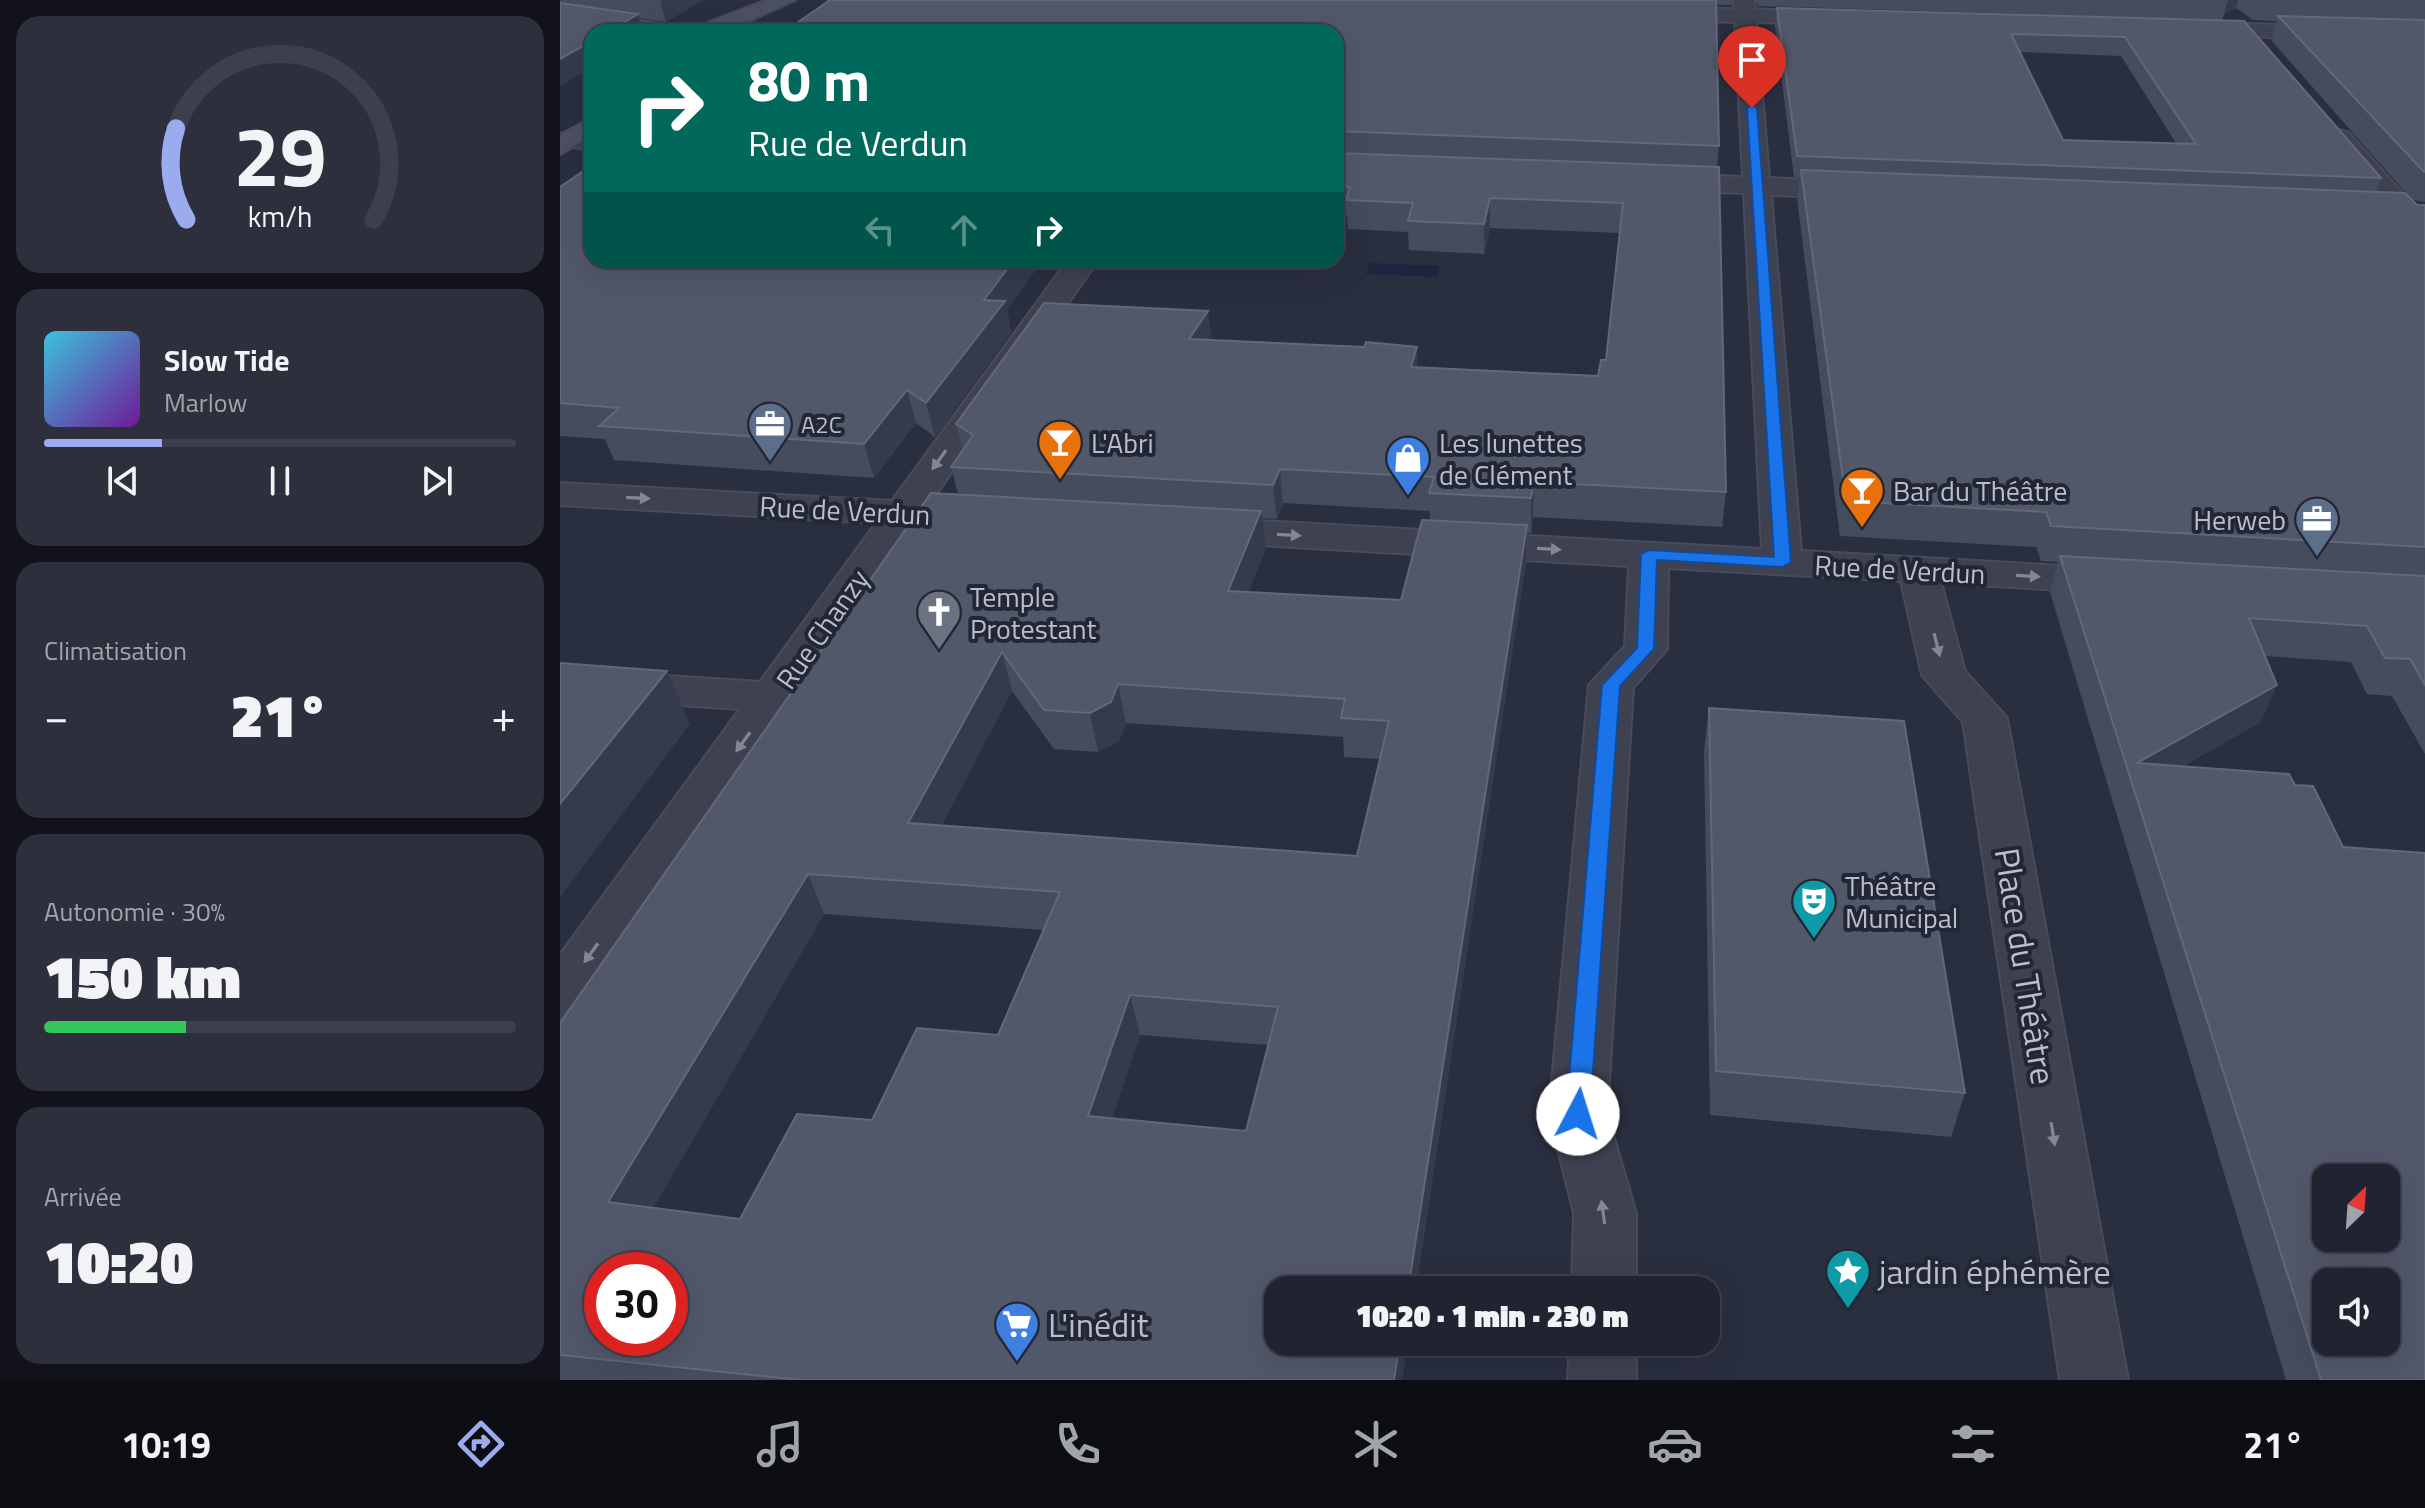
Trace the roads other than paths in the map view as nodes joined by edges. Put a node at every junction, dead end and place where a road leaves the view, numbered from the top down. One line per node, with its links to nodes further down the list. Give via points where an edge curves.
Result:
1 (781, 3): 8 (main road); 9 (main road)
2 (1744, 8): 4 (street); 6 (street); 18 (street)
3 (2229, 10): 11 (street)
4 (1639, 12)
5 (560, 14): 7 (main road)
6 (1857, 19)
7 (623, 24)
8 (726, 24)
9 (756, 24)
10 (2176, 28): 11 (street)
11 (2246, 30): 12 (street); 15 (street)
12 (2425, 35)
13 (560, 36): 14 (main road)
14 (584, 40)
15 (2266, 53)
16 (2326, 122): 21 (street)
17 (1632, 181): 18 (street)
18 (1757, 186): 19 (street); 29 (street)
19 (1890, 191)
20 (2362, 210): 21 (street)
21 (2414, 212): 22 (street)
22 (2425, 236)
23 (1077, 268): 25 (street, Rue Chanzy, one-way to 25)
24 (560, 494): 25 (street, Rue de Verdun, one-way to 25)
25 (904, 513): 26 (street, Rue de Verdun); 33 (street, Rue Chanzy)
26 (1018, 520)
27 (1174, 528): 28 (street, Rue de Verdun, one-way to 28)
28 (1649, 554): 29 (street, Rue de Verdun); 35 (street, one-way to 28, via 1605,1213 1578,1114 1611,685 1646,649)
29 (1782, 562): 30 (street, Rue de Verdun)
30 (1918, 570): 31 (street, Rue de Verdun, one-way to 31); 38 (street, Place du Théâtre, one-way to 38, via 1944,675 1985,718)
31 (2158, 583)
32 (560, 683): 33 (street)
33 (775, 697): 34 (street, Rue Chanzy, one-way to 34)
34 (560, 997)
35 (1604, 1276)
36 (1603, 1356): 37 (street)
37 (1602, 1380)
38 (2094, 1380)

